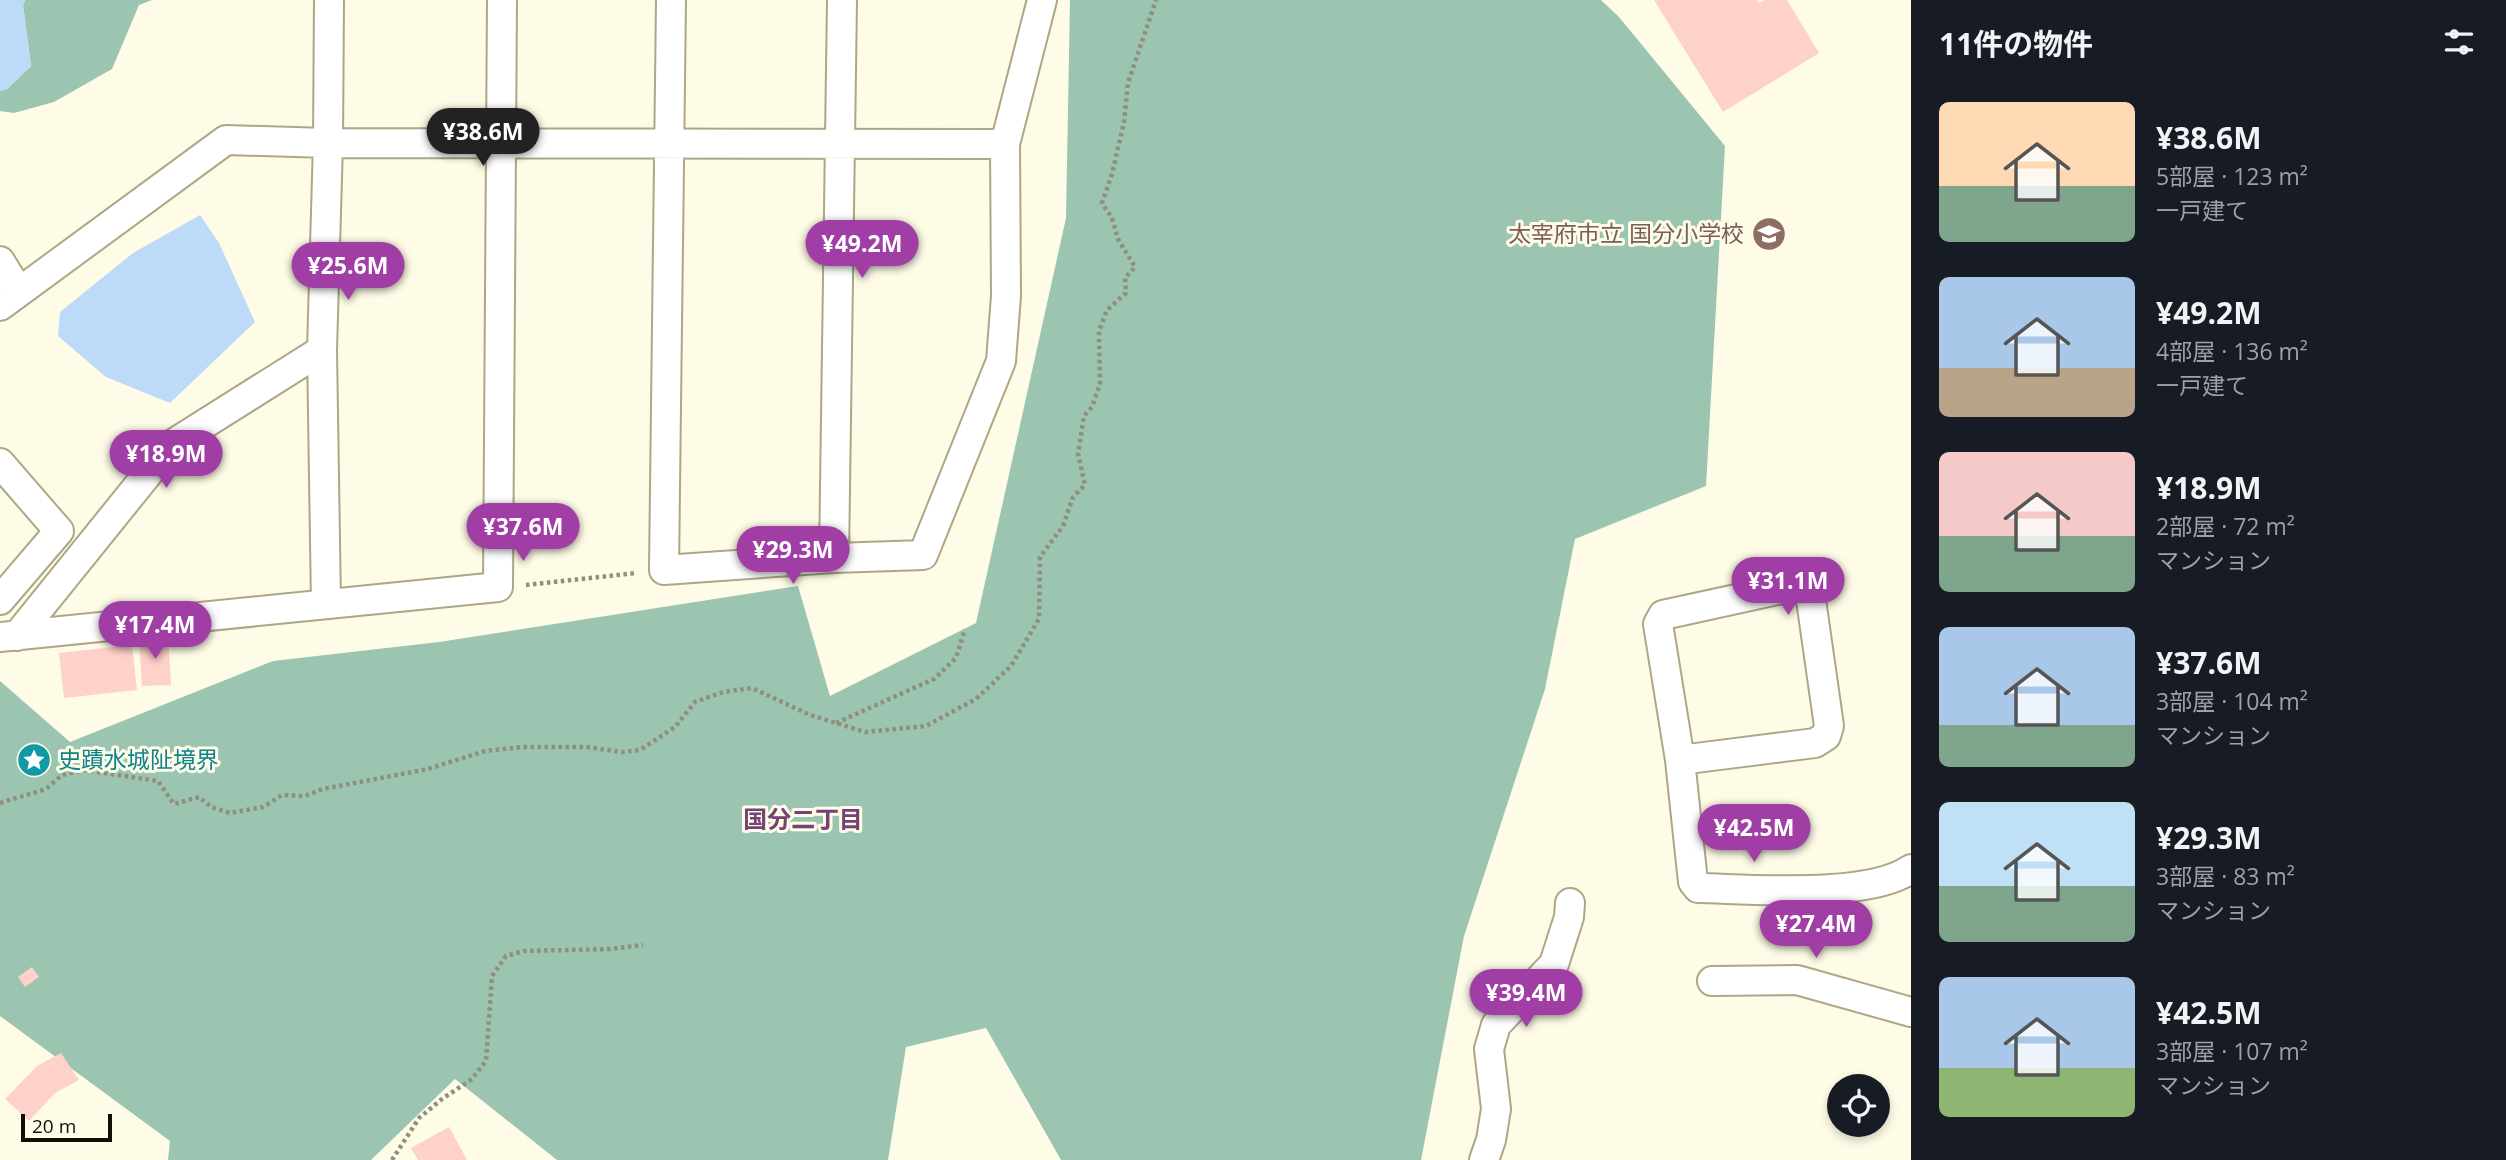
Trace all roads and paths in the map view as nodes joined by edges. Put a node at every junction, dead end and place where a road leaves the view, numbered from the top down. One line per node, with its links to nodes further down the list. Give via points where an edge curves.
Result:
1 (328, 0): 7 (street)
2 (502, 0): 8 (street)
3 (671, 0): 6 (street)
4 (842, 0): 9 (street)
5 (1042, 0): 10 (street)
6 (670, 142): 8 (street); 9 (street); 16 (street)
7 (328, 143): 8 (street); 12 (street, via 226,140); 13 (street)
8 (501, 143): 17 (street)
9 (839, 143): 10 (street); 15 (street)
10 (1005, 144): 15 (street, via 1006,296 1001,361 923,555)
11 (0, 261): 12 (street)
12 (9, 299)
13 (322, 350): 19 (street); 21 (street, via 171,445)
14 (0, 463): 18 (street, via 60,531)
15 (834, 558): 16 (street)
16 (664, 570): 17 (path)
17 (503, 587): 19 (street)
18 (0, 600)
19 (326, 604): 21 (street)
20 (965, 629): 22 (path, via 956,658 934,679)
21 (9, 637)
22 (836, 723)
23 (1680, 760): 23 (street, via 1658,624 1663,615 1796,586 1805,590 1811,600 1829,726 1826,736 1815,743); 24 (street, via 1693,881 1698,888 1838,890 1893,879)
24 (1911, 869)
25 (1570, 903): 30 (street, via 1554,964 1496,1025 1489,1049 1496,1109)
26 (643, 945): 29 (path, via 524,951 506,956 492,976 486,1061 472,1079 419,1118)
27 (1712, 981): 28 (street, via 1797,980)
28 (1911, 1012)
29 (393, 1160)
30 (1484, 1160)

